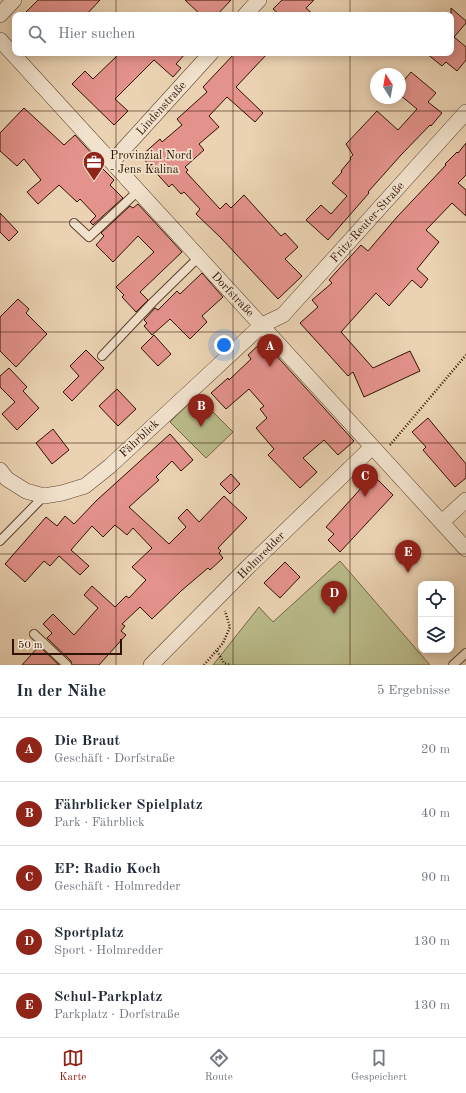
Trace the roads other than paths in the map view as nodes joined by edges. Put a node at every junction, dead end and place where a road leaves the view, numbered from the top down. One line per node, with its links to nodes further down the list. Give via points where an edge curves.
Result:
1 (14, 0): 4 (street)
2 (259, 0): 3 (street)
3 (248, 12)
4 (0, 15)
5 (0, 40): 6 (street, Dorfstraße)
6 (12, 53)
7 (15, 56): 10 (street, Dorfstraße)
8 (208, 56): 10 (street, Lindenstraße)
9 (466, 112): 14 (street, Fritz-Reuter-Straße, via 283,315)
10 (112, 162): 11 (street, Dorfstraße)
11 (138, 191): 12 (lane, via 89,237); 13 (street, Dorfstraße)
12 (74, 223)
13 (200, 257): 14 (street, Dorfstraße); 15 (lane)
14 (262, 325): 16 (street, Dorfstraße); 18 (street, Fährblick, via 85,486)
15 (102, 356)
16 (376, 452): 20 (street, Dorfstraße); 26 (street, Holmredder, via 247,568)
17 (0, 470): 18 (street, Fährblick, via 7,479 26,491)
18 (44, 496): 21 (lane)
19 (466, 500): 20 (street)
20 (442, 522): 22 (street, Dorfstraße)
21 (0, 541)
22 (466, 549)
23 (34, 634): 25 (lane)
24 (466, 653): 27 (lane)
25 (67, 665)
26 (151, 665)
27 (453, 665)

